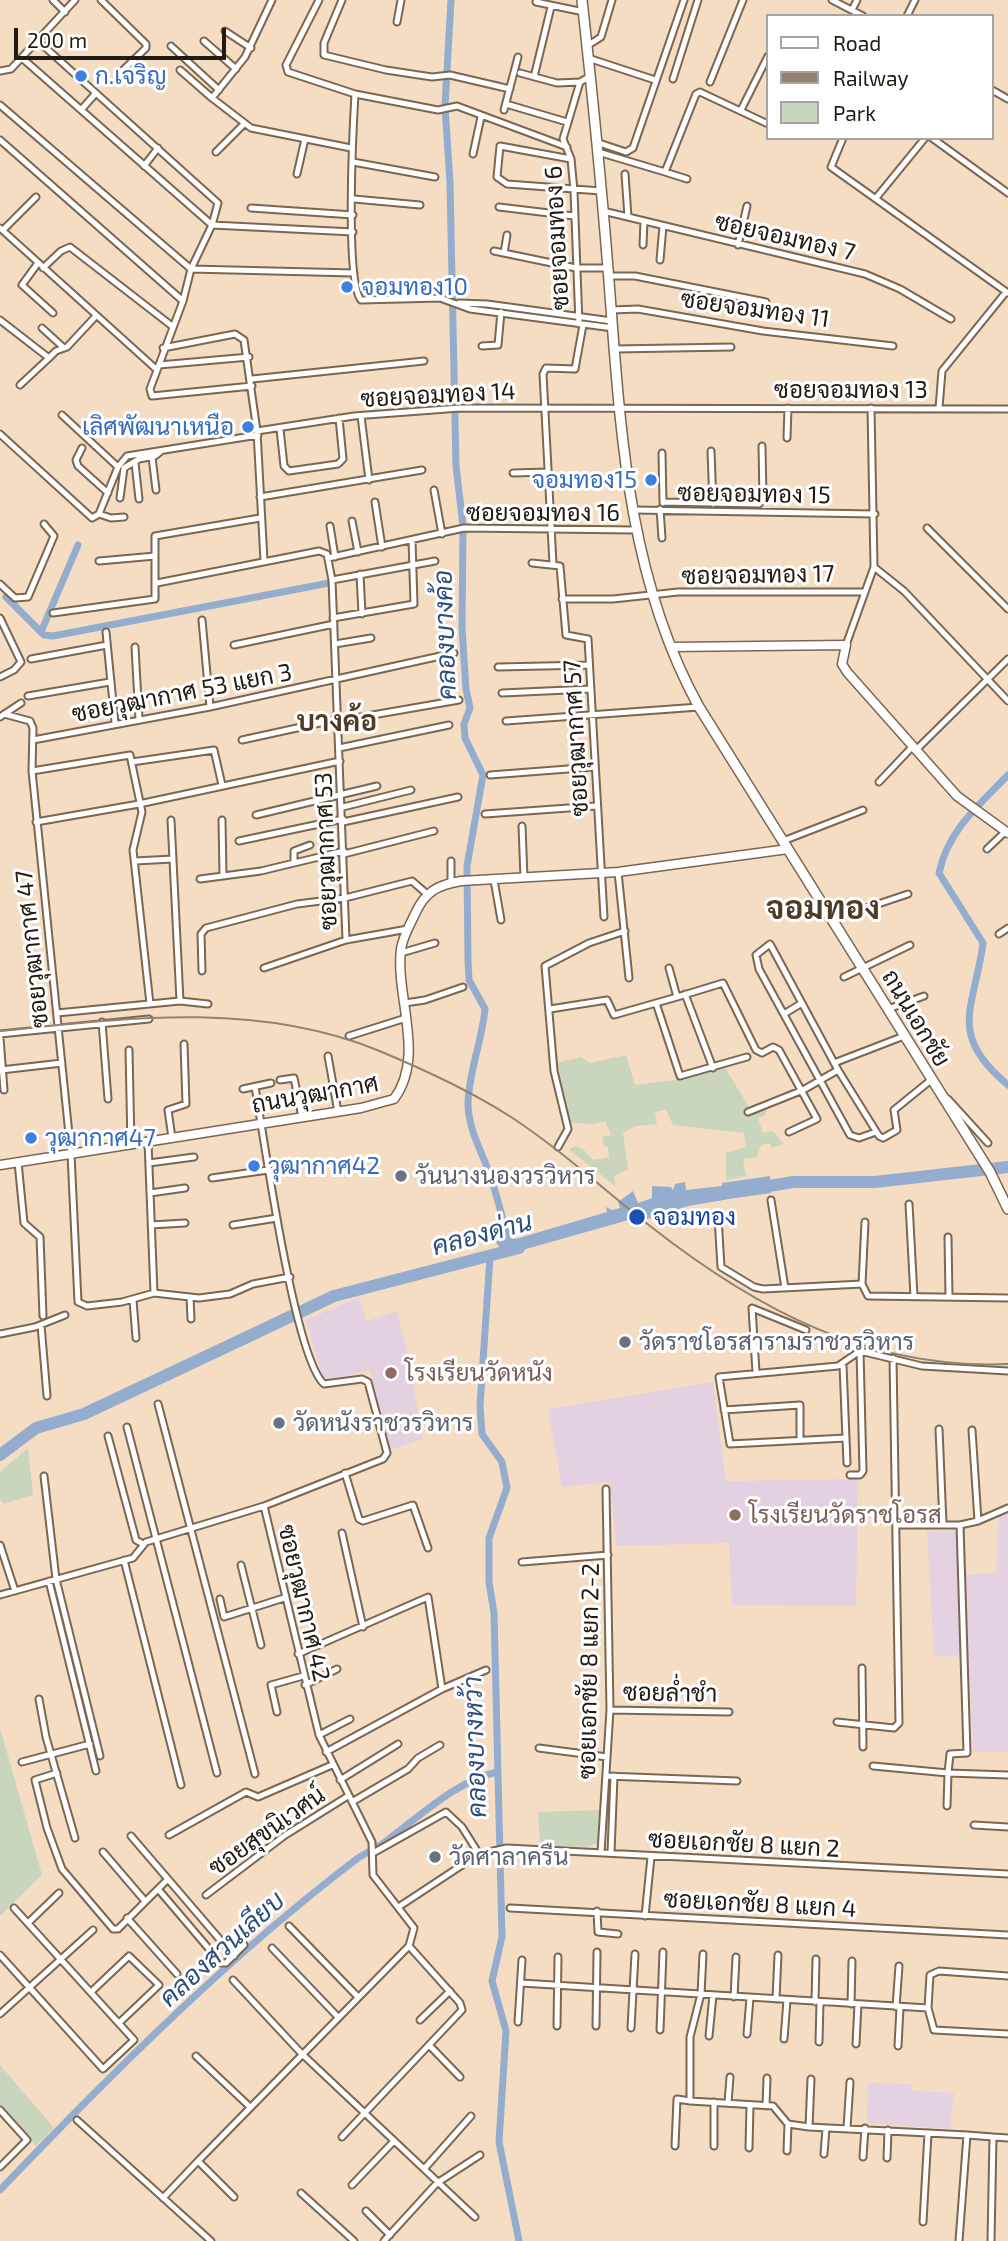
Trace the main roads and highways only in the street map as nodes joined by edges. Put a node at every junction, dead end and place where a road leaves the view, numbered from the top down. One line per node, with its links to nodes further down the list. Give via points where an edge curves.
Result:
1 (582, 0): 2 (main road, ถนนเอกชัย, via 634,530)
2 (671, 647): 3 (main road, via 846,645 844,668 957,796); 4 (main road, ถนนเอกชัย, via 699,707)
3 (1007, 832)
4 (786, 845): 5 (main road, ถนนวุฒากาศ, via 618,872 451,883 427,894 408,929 401,953 408,1064 400,1091 386,1102); 6 (main road, ถนนเอกชัย)
5 (0, 1166)
6 (1008, 1209)

